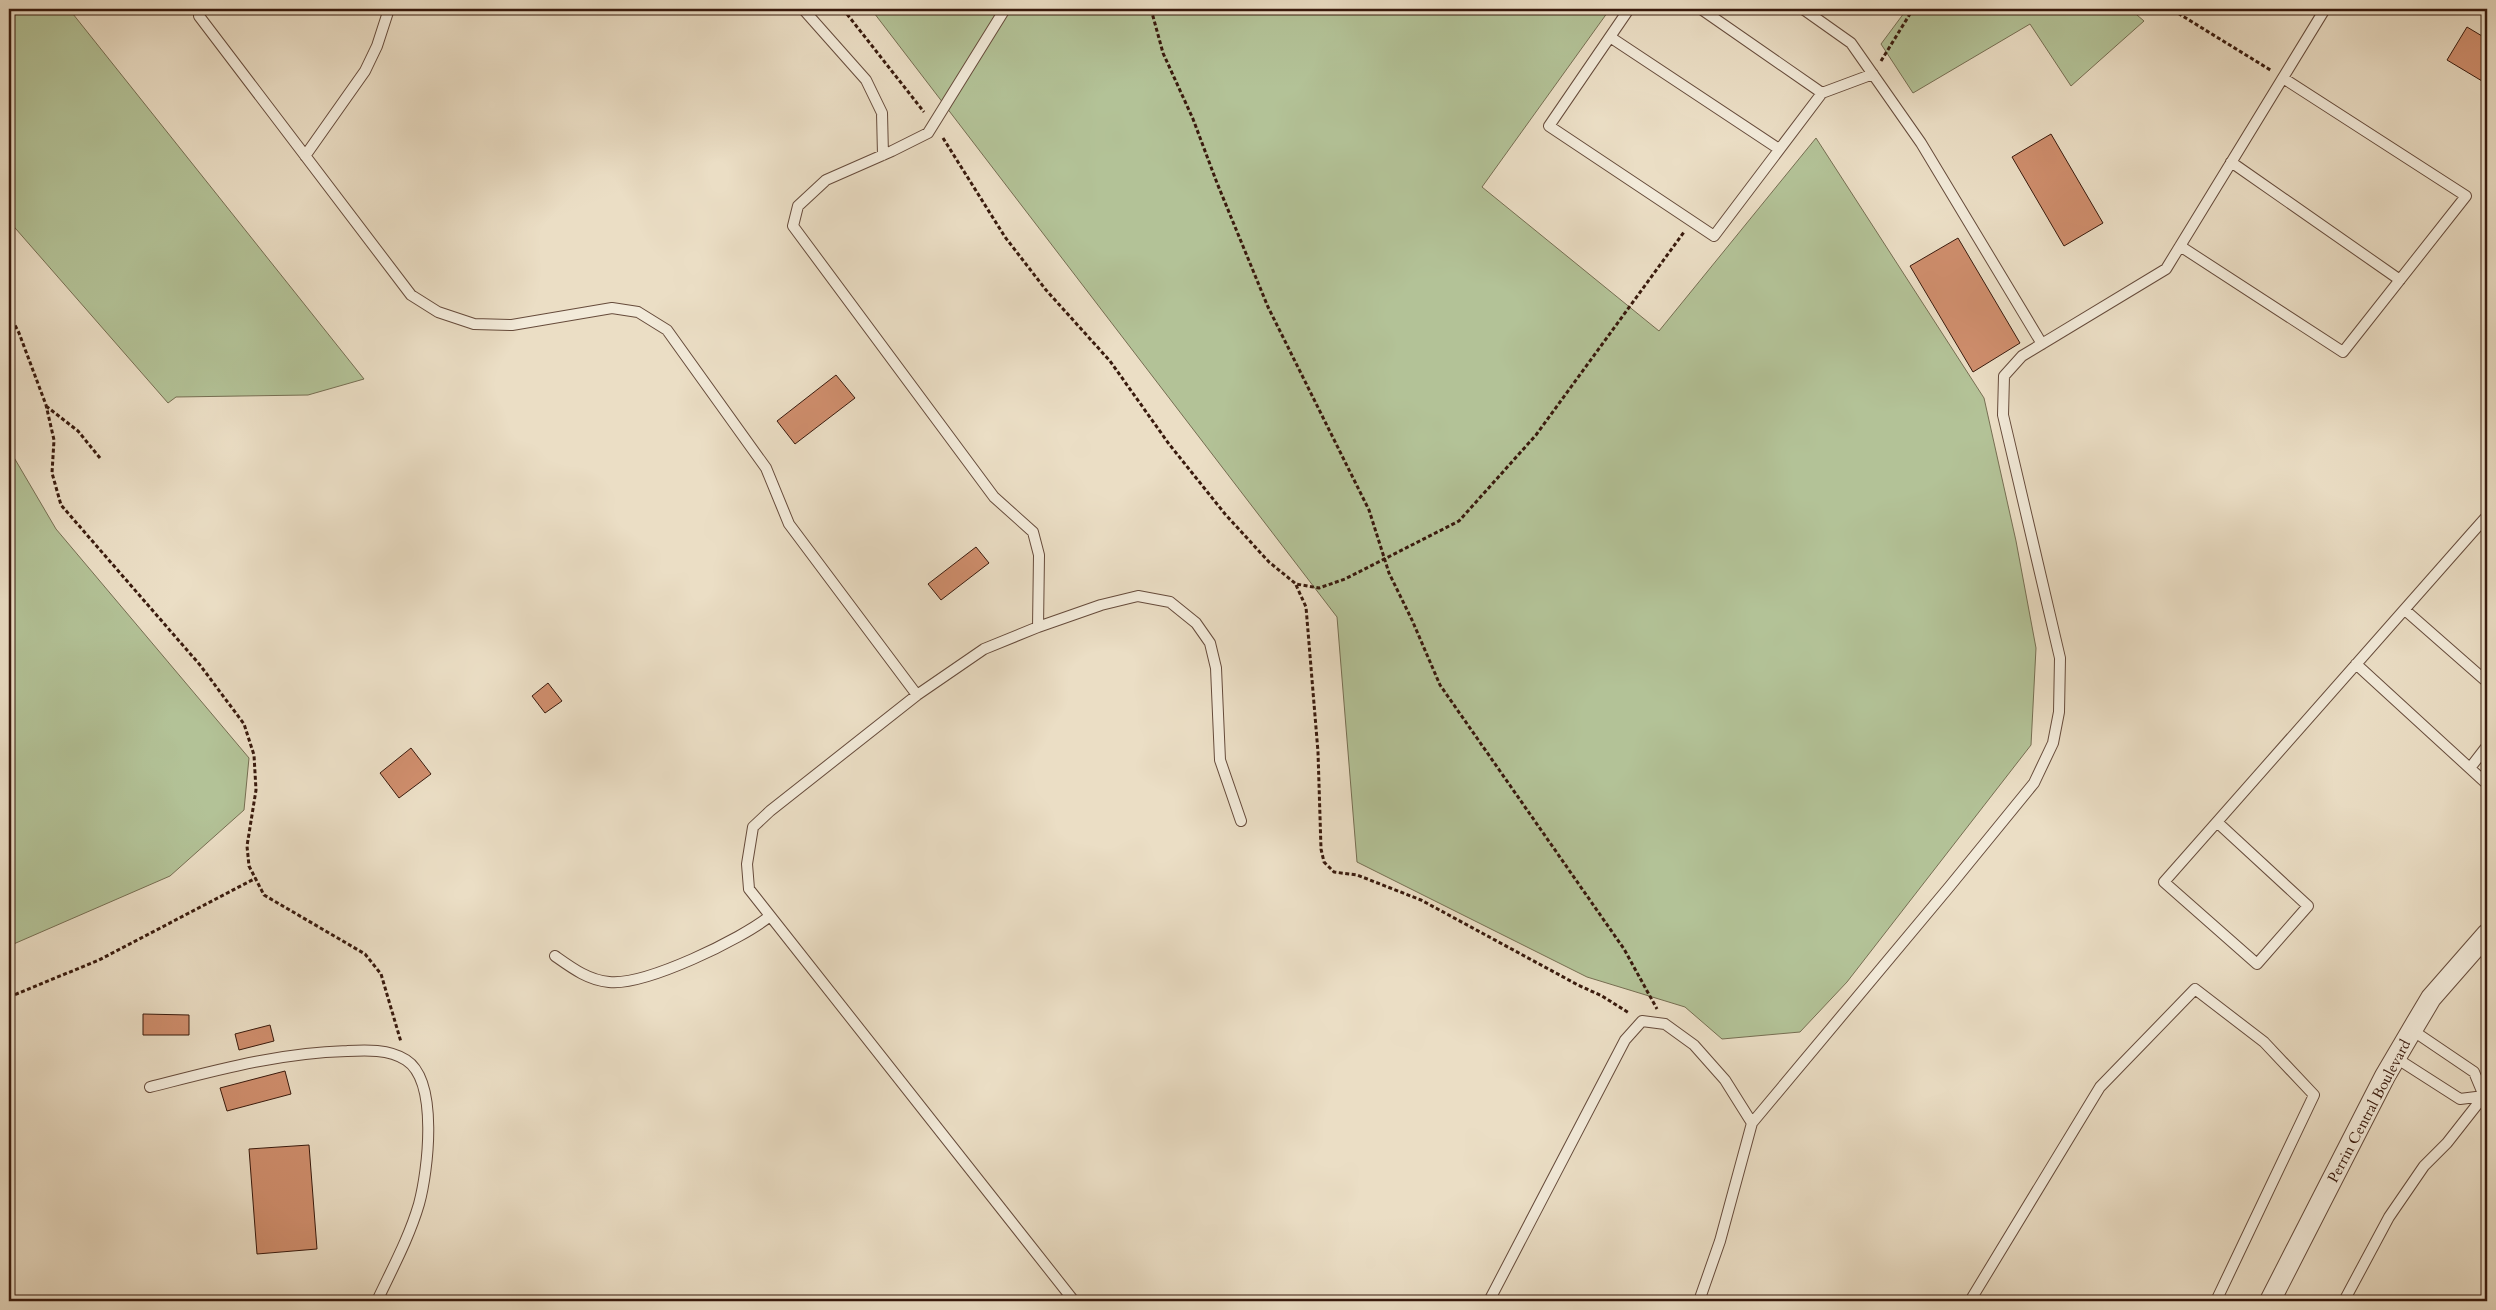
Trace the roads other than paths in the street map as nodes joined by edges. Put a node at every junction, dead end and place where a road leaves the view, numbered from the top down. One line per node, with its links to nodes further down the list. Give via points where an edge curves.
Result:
1 (389, 9): 15 (lane, via 377,46 364,71)
2 (803, 9): 14 (lane, via 866,80 882,113)
3 (1005, 9): 14 (lane, via 928,133)
4 (1629, 9): 9 (lane)
5 (1701, 9): 12 (lane)
6 (1803, 9): 10 (lane, via 1851,43)
7 (2325, 9): 11 (lane)
8 (200, 16): 15 (lane)
9 (1610, 37): 13 (lane); 13 (lane, via 1549,126 1714,236)
10 (1873, 74): 12 (lane); 19 (lane, via 1921,143)
11 (2283, 78): 16 (lane); 18 (lane, via 2466,196)
12 (1822, 93): 13 (lane)
13 (1779, 149)
14 (883, 155): 22 (lane, via 826,180 798,206 793,226 994,497 1033,532 1039,554)
15 (305, 156): 25 (lane, via 411,295 438,312 474,324 512,325 612,308 638,312 667,330 766,468 789,524)
16 (2232, 162): 17 (lane); 18 (lane)
17 (2180, 246): 18 (lane, via 2343,352); 19 (lane, via 2166,269)
18 (2400, 280)
19 (2042, 344): 38 (lane, via 2022,356 2004,376 2003,415 2060,658 2059,712 2053,743 2034,783)
20 (2487, 516): 21 (lane)
21 (2405, 610): 23 (lane); 24 (lane)
22 (1038, 627): 25 (lane, via 984,650); 29 (lane, via 1138,596 1170,602 1196,623 1210,643 1216,668 1220,760)
23 (2356, 664): 27 (lane); 30 (lane)
24 (2487, 682)
25 (917, 695): 31 (lane, via 753,827 747,864 749,889)
26 (2487, 746): 27 (lane)
27 (2470, 768): 28 (lane)
28 (2487, 784)
29 (1241, 821)
30 (2217, 822): 30 (lane, via 2164,882 2257,964 2308,906)
31 (770, 916): 33 (lane, via 754,929 663,971 635,980 610,982 580,974); 40 (lane)
32 (2487, 934): 34 (street, Perrin Central Boulevard, via 2431,998)
33 (555, 956)
34 (2412, 1030): 35 (street, Perrin Central Boulevard); 37 (lane, via 2474,1072)
35 (2396, 1058): 37 (lane, via 2460,1099); 45 (street, Perrin Central Boulevard)
36 (150, 1087): 39 (lane, via 266,1058 311,1052 374,1050 406,1060 419,1076 428,1102 429,1132 419,1202 409,1233)
37 (2486, 1094): 46 (lane, via 2447,1144 2424,1166 2389,1217)
38 (1752, 1123): 41 (lane, via 1725,1080 1694,1045 1665,1024 1642,1021 1625,1040); 42 (lane, via 1720,1241)
39 (377, 1301)
40 (1074, 1301)
41 (1489, 1301)
42 (1699, 1301)
43 (1970, 1301): 44 (lane, via 2100,1087 2195,989 2264,1042 2314,1096)
44 (2216, 1301)
45 (2270, 1301)
46 (2344, 1301)

